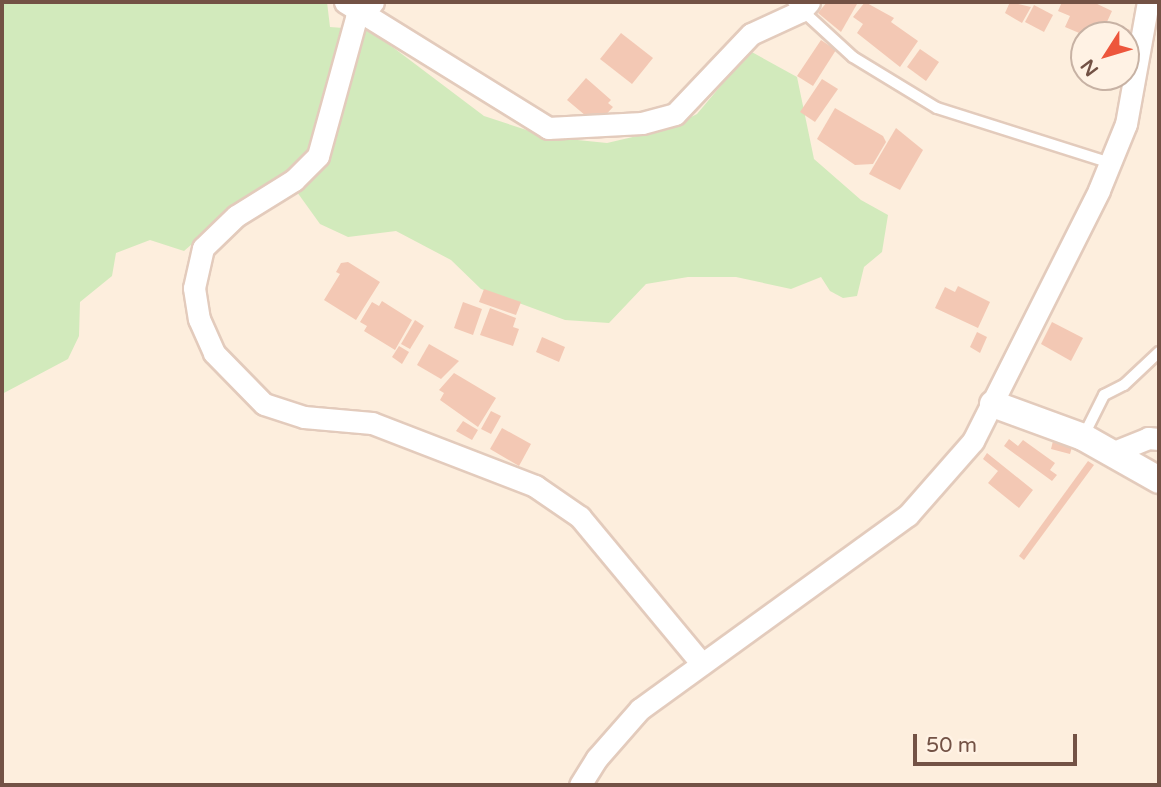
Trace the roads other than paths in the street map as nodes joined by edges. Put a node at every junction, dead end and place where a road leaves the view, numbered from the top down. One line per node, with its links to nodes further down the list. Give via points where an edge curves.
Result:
1 (345, 2): 4 (street)
2 (1148, 2): 5 (street, via 1131,104)
3 (801, 5): 4 (street, via 751,34 676,114 642,123 548,128); 5 (lane, via 853,57 928,103 973,122)
4 (369, 8): 12 (street, via 356,18 318,156 294,180 236,216 203,248 194,288 199,319 214,353 264,404 304,417 372,423 535,486 580,517)
5 (1110, 163): 7 (street)
6 (1159, 352): 8 (lane, via 1125,385 1104,395)
7 (993, 404): 8 (street); 12 (street, via 973,441 924,502)
8 (1083, 437): 10 (street)
9 (1159, 439): 10 (street, via 1148,438)
10 (1114, 452): 11 (street)
11 (1159, 480)
12 (701, 663): 13 (street, via 624,724)
13 (580, 785)

